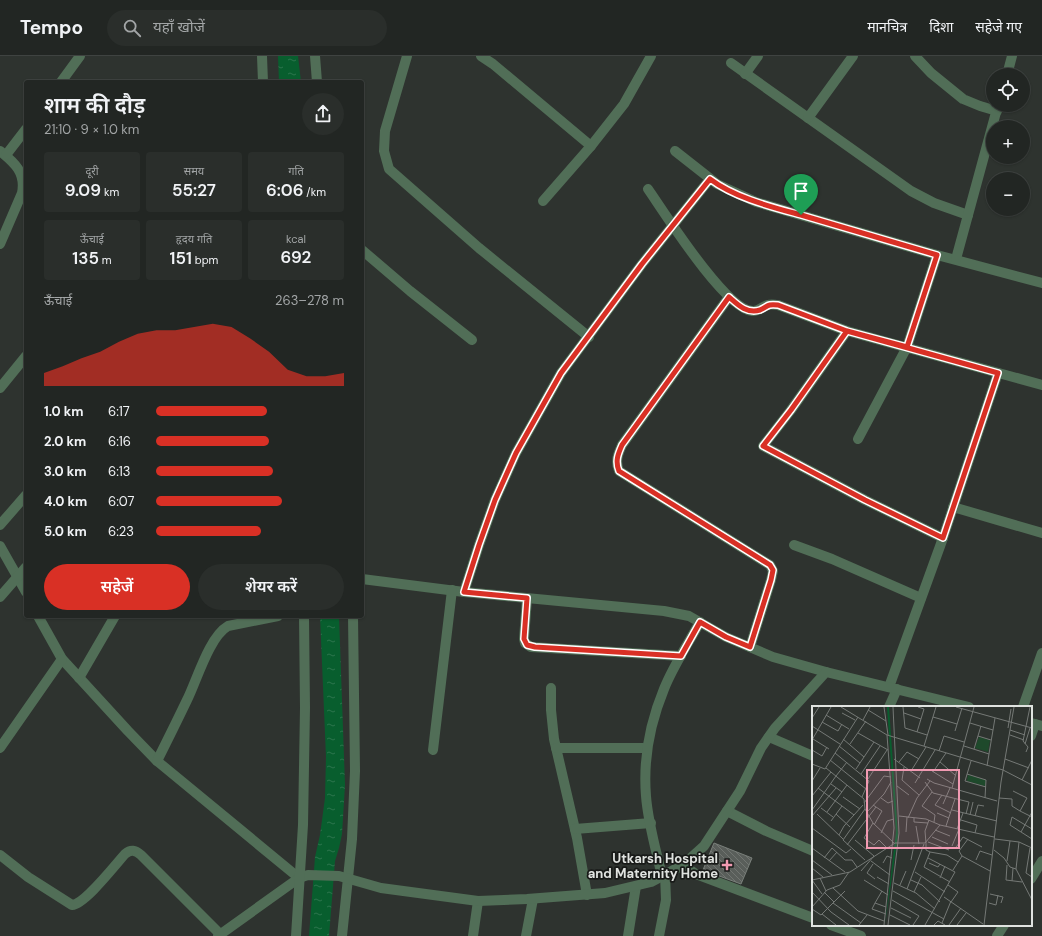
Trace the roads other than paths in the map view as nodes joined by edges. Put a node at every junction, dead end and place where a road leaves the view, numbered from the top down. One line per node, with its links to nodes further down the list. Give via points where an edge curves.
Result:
1 (80, 56): 15 (street)
2 (262, 56): 16 (street)
3 (315, 56): 17 (street)
4 (408, 56): 37 (street, via 385,131 384,151 389,169 479,248)
5 (481, 56): 11 (street)
6 (651, 56): 22 (street, via 624,104)
7 (758, 56): 14 (street)
8 (853, 56): 20 (street)
9 (914, 56): 18 (street, via 963,99)
10 (1012, 56): 13 (street)
11 (495, 60): 22 (street)
12 (731, 63): 14 (street)
13 (1009, 68)
14 (746, 74): 20 (street)
15 (62, 80)
16 (263, 80)
17 (317, 80)
18 (986, 107)
19 (997, 112): 28 (street)
20 (808, 118): 28 (street, via 911,191 934,203)
21 (24, 131): 24 (street)
22 (591, 146): 27 (street)
23 (675, 151): 25 (street)
24 (3, 153): 30 (street, via 20,173 23,185)
25 (710, 179): 29 (street); 32 (street, via 756,202)
26 (648, 188): 29 (street)
27 (543, 201)
28 (968, 215): 33 (street)
29 (673, 226): 35 (street, via 700,264); 37 (street)
30 (0, 244)
31 (364, 252): 38 (street)
32 (937, 255): 33 (street); 39 (street)
33 (956, 259): 34 (street)
34 (1042, 283)
35 (729, 297): 36 (street, via 742,308 751,311 760,310 769,304 778,305); 67 (street, via 622,445 617,462 619,471 770,565 773,570 771,580)
36 (847, 331): 39 (street); 49 (street, via 763,446)
37 (588, 337): 57 (street, via 561,373 516,453 495,500)
38 (472, 340)
39 (907, 347): 41 (street); 44 (street)
40 (24, 358): 43 (street)
41 (998, 373): 42 (street); 46 (street)
42 (1042, 385)
43 (0, 388)
44 (858, 439)
45 (24, 497): 47 (street)
46 (953, 507): 48 (street); 49 (street)
47 (0, 525)
48 (1042, 533)
49 (943, 538): 60 (street)
50 (794, 545): 60 (street)
51 (0, 546): 53 (street)
52 (24, 570): 53 (street)
53 (18, 577): 55 (street); 58 (street)
54 (364, 580): 56 (street)
55 (24, 588)
56 (452, 590): 57 (street); 84 (street)
57 (464, 592): 59 (street)
58 (0, 597)
59 (527, 598): 66 (street, via 664,611 689,616); 69 (street, via 524,639 531,647)
60 (921, 598): 74 (street)
61 (39, 618): 70 (street)
62 (114, 618): 72 (street)
63 (268, 618): 86 (street, via 233,625 218,634)
64 (304, 618): 95 (street)
65 (353, 618): 96 (street, via 355,770 352,839)
66 (700, 622): 67 (street); 69 (street)
67 (750, 647): 71 (street, via 773,657)
68 (1042, 653): 77 (street)
69 (681, 656): 83 (street, via 664,688)
70 (62, 658): 72 (street); 81 (street)
71 (826, 672): 74 (street); 80 (street)
72 (79, 678): 86 (street)
73 (551, 688): 82 (street)
74 (893, 688): 75 (street); 76 (street)
75 (889, 706)
76 (965, 706)
77 (1023, 706)
78 (1036, 724): 79 (street)
79 (1032, 734)
80 (769, 737): 85 (street); 87 (street)
81 (0, 748)
82 (556, 748): 83 (street); 89 (street)
83 (647, 748): 88 (street, via 646,797)
84 (433, 750)
85 (812, 756)
86 (157, 761): 95 (street)
87 (727, 811): 90 (street); 93 (street, via 704,846)
88 (651, 823): 89 (street); 94 (street)
89 (575, 829): 99 (street)
90 (812, 851)
91 (0, 855): 105 (street, via 28,877 72,905 86,898 125,854 134,850)
92 (1042, 861): 97 (street)
93 (683, 865): 94 (street); 102 (street, via 696,874)
94 (664, 875): 98 (street); 111 (street, via 666,900)
95 (304, 876): 96 (street); 105 (street); 106 (street)
96 (343, 877): 101 (street, via 381,888); 107 (street)
97 (1032, 877)
98 (636, 886): 99 (street); 110 (street)
99 (586, 895): 100 (street)
100 (533, 899): 101 (street); 109 (street)
101 (478, 901): 108 (street)
102 (812, 918)
103 (834, 926): 112 (street)
104 (1003, 926): 113 (street)
105 (219, 935)
106 (296, 936)
107 (342, 936)
108 (472, 936)
109 (526, 936)
110 (628, 936)
111 (659, 936)
112 (861, 936)
113 (997, 936)

